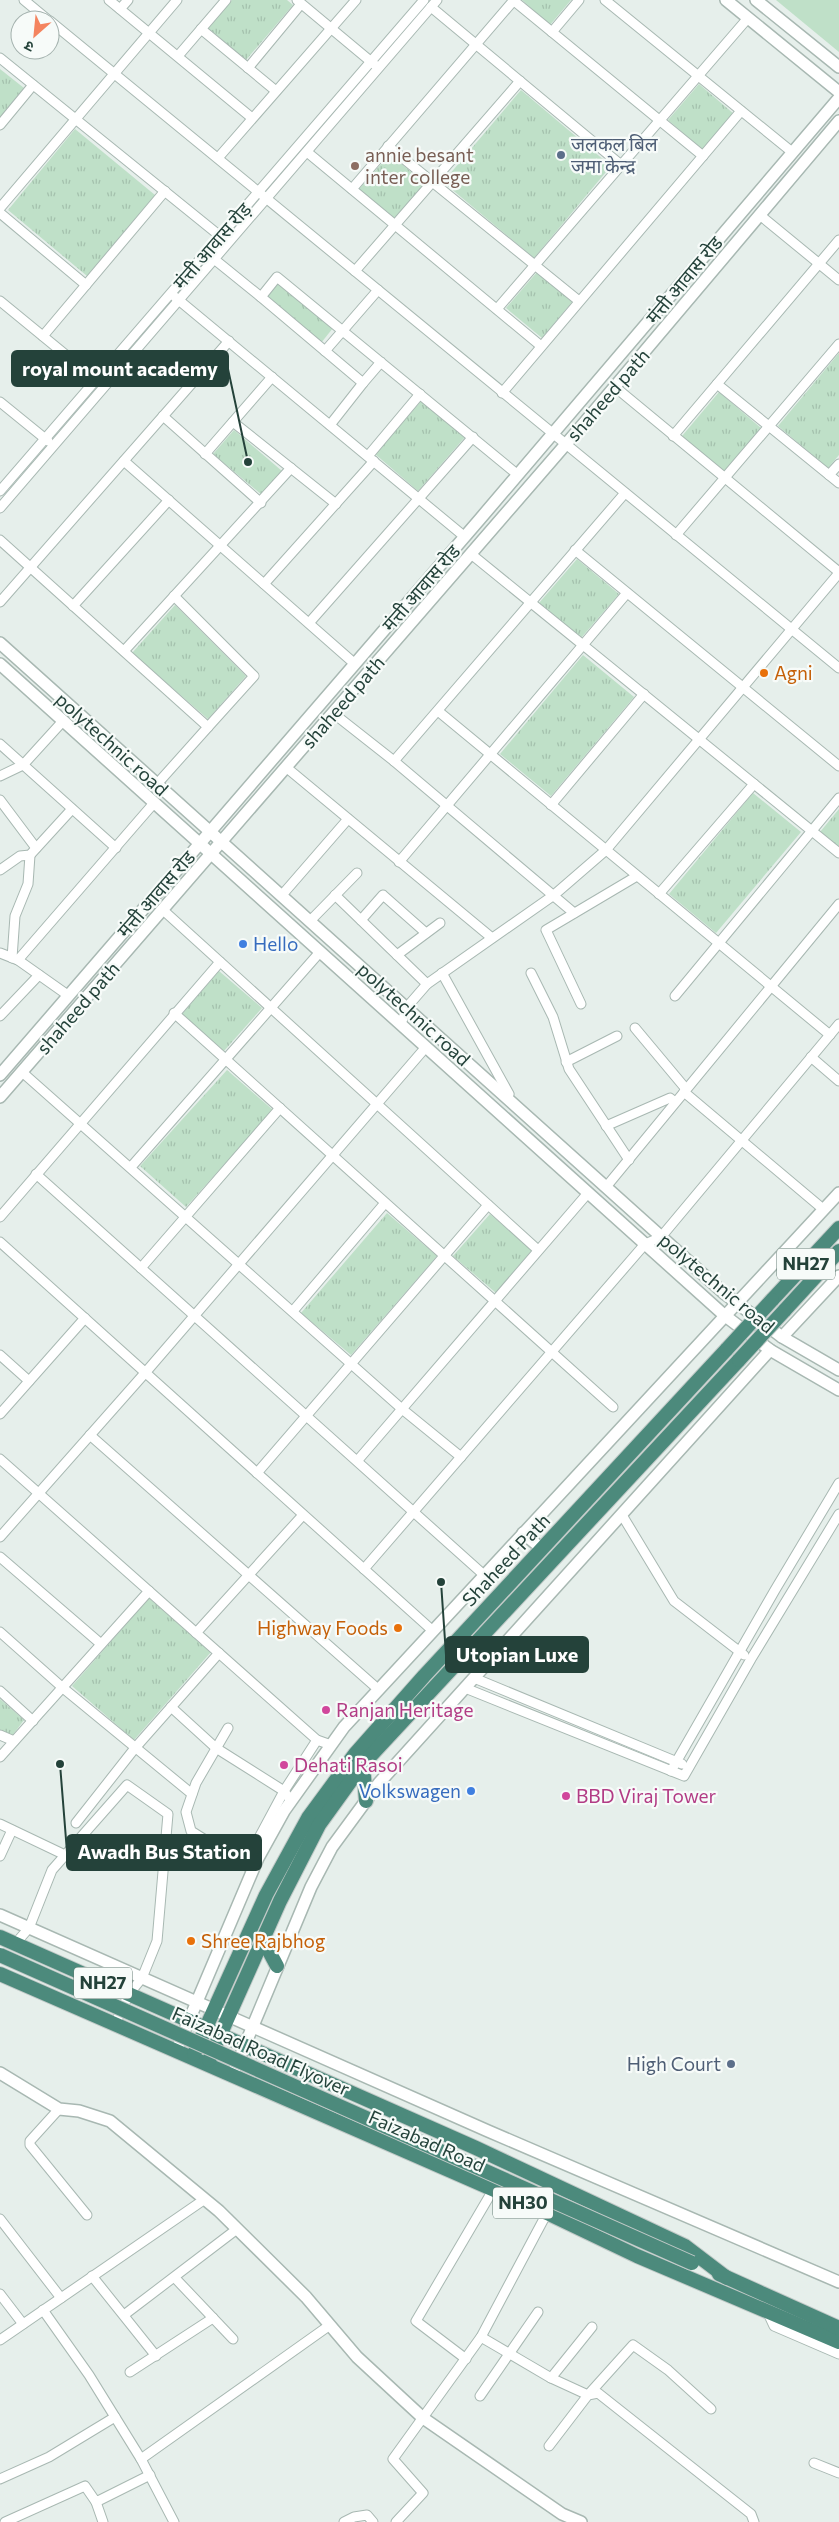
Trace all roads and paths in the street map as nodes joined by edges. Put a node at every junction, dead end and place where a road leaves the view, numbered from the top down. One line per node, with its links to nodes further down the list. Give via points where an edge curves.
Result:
1 (24, 0): 16 (street)
2 (109, 0): 15 (street)
3 (128, 0): 15 (street)
4 (177, 0): 22 (street)
5 (226, 0): 19 (street)
6 (355, 0): 18 (street)
7 (424, 0): 26 (street, मंत्ती आवास रोड़)
8 (513, 0): 21 (street); 23 (street)
9 (580, 0): 21 (street)
10 (605, 0): 31 (street)
11 (726, 0): 17 (street)
12 (756, 0): 29 (street)
13 (299, 2): 18 (street); 27 (street)
14 (434, 4): 23 (street); 28 (street)
15 (120, 9): 22 (street)
16 (36, 10)
17 (748, 18): 31 (street); 35 (street)
18 (331, 28): 26 (street); 34 (street)
19 (201, 29): 24 (street); 27 (street)
20 (60, 30): 30 (street)
21 (552, 32): 40 (street)
22 (149, 33): 24 (street); 30 (street)
23 (475, 44): 32 (street); 43 (street)
24 (178, 56): 38 (street)
25 (0, 58): 33 (street)
26 (371, 62): 28 (street); 52 (street, मंत्ती आवास रोड़)
27 (248, 68): 34 (street)
28 (379, 68): 44 (street)
29 (839, 68)
30 (114, 74): 39 (street); 47 (street)
31 (698, 76): 37 (street); 40 (street)
32 (520, 81): 48 (street); 49 (street)
33 (33, 85): 39 (street); 42 (street)
34 (276, 91): 38 (street)
35 (839, 92)
36 (839, 98): 45 (street, मंत्ती आवास रोड)
37 (742, 111): 45 (street); 46 (street)
38 (252, 118): 47 (street)
39 (76, 119): 51 (street); 54 (street)
40 (660, 120): 46 (street); 48 (street)
41 (839, 121): 56 (street, shaheed path)
42 (0, 125)
43 (388, 146): 49 (street); 50 (street)
44 (307, 152): 50 (street); 53 (street)
45 (792, 152): 93 (street, मंत्ती आवास रोड)
46 (704, 156): 71 (street)
47 (218, 158): 52 (street)
48 (621, 166): 62 (street)
49 (432, 182): 57 (street); 62 (street)
50 (352, 189): 57 (street)
51 (165, 192): 58 (street); 65 (street)
52 (259, 192): 53 (street); 58 (street, मंत्ती आवास रोड़)
53 (267, 198): 60 (street); 63 (street)
54 (0, 208)
55 (0, 213): 65 (street)
56 (761, 216): 61 (street); 85 (street, shaheed path)
57 (395, 225): 63 (street); 72 (street)
58 (220, 236): 67 (street, मंत्ती आवास रोड़)
59 (839, 240): 61 (street)
60 (214, 259): 68 (street); 69 (street)
61 (818, 263): 64 (street); 83 (street)
62 (535, 265): 71 (street); 72 (street)
63 (355, 271): 66 (street)
64 (839, 280)
65 (86, 285): 74 (street)
66 (378, 290): 73 (street); 86 (street)
67 (171, 293): 69 (street); 81 (street, मंत्ती आवास रोड़)
68 (260, 297): 73 (street, via 277,277); 78 (street)
69 (179, 300): 75 (street); 84 (street)
70 (0, 301): 74 (street)
71 (580, 302): 77 (street)
72 (497, 309): 77 (street)
73 (342, 330): 78 (street); 79 (street)
74 (42, 336): 81 (street)
75 (229, 341): 80 (street); 89 (street)
76 (839, 344): 92 (street)
77 (541, 346): 86 (street)
78 (325, 351): 82 (street)
79 (381, 362): 82 (street); 87 (street)
80 (272, 377): 90 (street); 91 (street)
81 (96, 380): 84 (street); 96 (street, मंत्ती आवास रोड़)
82 (363, 383): 91 (street)
83 (716, 384): 92 (street); 94 (street)
84 (104, 387): 98 (street)
85 (615, 387): 94 (street); 97 (street, shaheed path)
86 (502, 393): 93 (street)
87 (420, 394): 95 (street); 100 (street)
88 (0, 402): 96 (street)
89 (163, 416): 99 (street); 101 (street)
90 (233, 422): 99 (street); 103 (street)
91 (330, 425): 100 (street)
92 (769, 426): 105 (street); 106 (street)
93 (553, 435): 97 (street); 104 (street, मंत्ती आवास रोड)
94 (673, 436): 106 (street)
95 (472, 437): 104 (street); 110 (street)
96 (46, 438): 98 (street); 108 (street, मंत्ती आवास रोड़)
97 (565, 445): 109 (street); 120 (street, shaheed path)
98 (53, 447): 114 (street)
99 (205, 454): 112 (street)
100 (371, 459): 110 (street); 113 (street)
101 (124, 461): 111 (street); 121 (street)
102 (839, 464): 105 (street)
103 (291, 468): 112 (street); 113 (street)
104 (518, 474): 116 (street, मंत्ती आवास रोड)
105 (829, 475): 107 (street)
106 (725, 478): 115 (street); 122 (street)
107 (839, 483)
108 (0, 491)
109 (625, 493): 115 (street); 119 (street)
110 (418, 498): 116 (street); 129 (street)
111 (169, 500): 118 (street); 128 (street)
112 (261, 503): 118 (street)
113 (336, 504): 123 (street)
114 (0, 508)
115 (676, 536): 130 (street)
116 (465, 537): 135 (street, मंत्ती आवास रोड)
117 (0, 540): 121 (street)
118 (221, 546): 123 (street); 125 (street)
119 (575, 550): 124 (street); 127 (street)
120 (471, 554): 127 (street); 140 (street, shaheed path)
121 (30, 568): 126 (street); 128 (street)
122 (839, 573): 130 (street)
123 (264, 584): 129 (street)
124 (627, 593): 132 (street); 137 (street)
125 (174, 596): 133 (street); 142 (street, via 254,676)
126 (0, 602)
127 (530, 602): 132 (street); 139 (street)
128 (73, 606): 133 (street)
129 (309, 623): 135 (street)
130 (792, 630): 136 (street); 137 (street)
131 (0, 643): 151 (street, polytechnic road)
132 (583, 645): 138 (street); 145 (street)
133 (124, 651): 142 (street)
134 (0, 664): 141 (street)
135 (355, 664): 161 (street, मंत्ती आवास रोड)
136 (839, 668)
137 (743, 688): 143 (street); 148 (street)
138 (644, 694): 143 (street); 156 (street)
139 (438, 711): 145 (street); 146 (street)
140 (334, 714): 146 (street); 149 (street, shaheed path)
141 (64, 721): 147 (street); 155 (street)
142 (208, 727): 151 (street)
143 (700, 739): 152 (street); 165 (street)
144 (0, 744): 147 (street)
145 (491, 755): 156 (street); 157 (street)
146 (394, 761): 157 (street)
147 (23, 764): 150 (street); 158 (street)
148 (839, 766)
149 (287, 768): 159 (street); 162 (street, shaheed path)
150 (0, 776)
151 (157, 784): 161 (street, polytechnic road)
152 (754, 784): 160 (street); 173 (street)
153 (839, 798): 160 (street)
154 (0, 800): 166 (street)
155 (154, 803): 163 (street); 164 (street)
156 (551, 805): 165 (street)
157 (448, 806): 169 (street); 176 (street)
158 (72, 809): 164 (street); 166 (street)
159 (348, 819): 169 (street); 174 (street)
160 (812, 831): 167 (street); 185 (street)
161 (211, 832): 162 (street, polytechnic road); 163 (street, मंत्ती आवास रोड)
162 (222, 842): 168 (street, shaheed path); 174 (street, polytechnic road)
163 (200, 844): 168 (street); 196 (street, मंत्ती आवास रोड)
164 (116, 848): 189 (street)
165 (606, 850): 172 (street); 176 (street)
166 (33, 852): 170 (street, via 20,856); 189 (street, via 28,884 15,916)
167 (839, 853)
168 (212, 854): 178 (street, shaheed path); 186 (street)
169 (399, 862): 184 (street)
170 (0, 870)
171 (357, 873): 175 (street)
172 (637, 876): 173 (street); 179 (street)
173 (659, 894): 185 (street)
174 (282, 895): 181 (street, polytechnic road)
175 (335, 895): 180 (street); 181 (street)
176 (554, 895): 179 (street); 184 (street)
177 (839, 904): 195 (street)
178 (163, 910): 190 (street); 212 (street, shaheed path)
179 (574, 913): 198 (street, via 546,930)
180 (360, 920): 183 (street, via 383,895); 188 (street)
181 (310, 921): 199 (street, polytechnic road)
182 (440, 923): 183 (street)
183 (426, 933): 188 (street)
184 (492, 938): 191 (street)
185 (718, 942): 195 (street); 197 (street)
186 (320, 952): 200 (street); 203 (street)
187 (0, 953): 189 (street)
188 (397, 955): 194 (street)
189 (15, 959): 193 (street)
190 (220, 962): 200 (street); 201 (street)
191 (442, 973): 194 (street); 217 (street, via 509,1094)
192 (530, 973): 211 (street, via 553,1017)
193 (39, 975): 196 (street); 202 (street)
194 (427, 984): 199 (street)
195 (770, 986): 206 (street); 215 (street)
196 (69, 996): 213 (street, मंत्ती आवास रोड)
197 (675, 996)
198 (581, 1004)
199 (407, 1007): 203 (street); 217 (street, polytechnic road)
200 (270, 1008): 210 (street); 219 (street)
201 (174, 1013): 210 (street); 221 (street)
202 (0, 1016)
203 (401, 1024): 208 (street)
204 (839, 1024): 206 (street)
205 (635, 1028): 215 (street)
206 (830, 1035): 209 (street)
207 (617, 1036): 211 (street)
208 (426, 1047): 219 (street); 229 (street)
209 (811, 1057): 214 (street); 223 (street)
210 (226, 1059): 220 (street); 226 (street)
211 (566, 1062): 222 (street)
212 (22, 1072): 216 (street, shaheed path); 221 (street)
213 (0, 1075)
214 (839, 1081)
215 (685, 1091): 218 (street); 223 (street)
216 (0, 1097)
217 (505, 1097): 228 (street, polytechnic road)
218 (675, 1102): 222 (street, via 670,1098); 225 (street)
219 (376, 1105): 224 (street); 232 (street)
220 (280, 1108): 224 (street); 234 (street)
221 (80, 1122): 226 (street); 227 (street)
222 (606, 1126): 225 (street)
223 (742, 1139): 233 (street); 237 (street)
224 (333, 1156): 231 (street); 243 (street)
225 (628, 1160): 228 (street)
226 (131, 1167): 234 (street)
227 (36, 1174): 235 (street); 244 (street)
228 (606, 1187): 237 (street, polytechnic road)
229 (588, 1193): 239 (street); 240 (street)
230 (839, 1193): 233 (street)
231 (385, 1202): 242 (street); 248 (street)
232 (488, 1206): 240 (street); 242 (street)
233 (823, 1210): 247 (street)
234 (186, 1216): 243 (street); 244 (street)
235 (0, 1217)
236 (839, 1228): 333 (highway, Shaheed Path / NH27, bridge, via 355,1754 308,1818 266,1895)
237 (661, 1237): 239 (street); 247 (street, polytechnic road)
238 (0, 1242): 251 (street)
239 (645, 1244): 249 (street); 254 (street)
240 (538, 1250): 246 (street)
241 (839, 1251): 308 (highway, Shaheed Path / NH27, bridge)
242 (444, 1256): 246 (street); 256 (street)
243 (240, 1263): 248 (street); 250 (street)
244 (141, 1268): 250 (street)
245 (839, 1276): 252 (street)
246 (494, 1301): 254 (street); 262 (street)
247 (736, 1303): 249 (street); 252 (street, polytechnic road)
248 (293, 1311): 256 (street)
249 (724, 1315): 253 (street); 276 (street)
250 (194, 1316): 258 (street); 264 (street)
251 (85, 1318): 258 (street); 259 (street)
252 (782, 1337): 257 (street, polytechnic road)
253 (770, 1350): 260 (street); 275 (street)
254 (552, 1352): 261 (street); 266 (street)
255 (0, 1355): 259 (street)
256 (351, 1363): 262 (street); 264 (street)
257 (839, 1370)
258 (146, 1373): 265 (street); 269 (street)
259 (29, 1381): 263 (street)
260 (839, 1390)
261 (613, 1407)
262 (402, 1409): 266 (street); 268 (street)
263 (0, 1414)
264 (307, 1415): 268 (street); 269 (street)
265 (90, 1435): 271 (street); 281 (street)
266 (461, 1457): 272 (street)
267 (0, 1459): 271 (street)
268 (358, 1460): 272 (street)
269 (257, 1473): 273 (street)
270 (839, 1484): 288 (street)
271 (38, 1493): 277 (street); 283 (street)
272 (414, 1512): 280 (street); 282 (street)
273 (303, 1514): 280 (street); 281 (street)
274 (839, 1514): 290 (street)
275 (622, 1515): 288 (street, via 674,1602); 291 (street, via 564,1570)
276 (523, 1533): 278 (street); 282 (street)
277 (0, 1537)
278 (535, 1544)
279 (0, 1557): 287 (street)
280 (364, 1570): 284 (street)
281 (249, 1575): 286 (street); 294 (street)
282 (484, 1575): 284 (street)
283 (148, 1591): 286 (street); 287 (street)
284 (433, 1630): 294 (street)
285 (0, 1632): 292 (street)
286 (196, 1633): 289 (street)
287 (101, 1644): 292 (street)
288 (739, 1652): 290 (street); 307 (street)
289 (219, 1653): 296 (street); 300 (street)
290 (751, 1659): 309 (street)
291 (474, 1678): 293 (street); 307 (street)
292 (62, 1688): 297 (street); 303 (street)
293 (465, 1688): 310 (street); 315 (street)
294 (378, 1690): 302 (street)
295 (0, 1691): 297 (street)
296 (171, 1707): 303 (street); 304 (street)
297 (33, 1721): 301 (street)
298 (228, 1728): 304 (street)
299 (0, 1735): 301 (street)
300 (317, 1740): 302 (street); 306 (street)
301 (14, 1742): 305 (street)
302 (331, 1745): 311 (street)
303 (135, 1748): 313 (street); 316 (street)
304 (216, 1748): 312 (street); 313 (street)
305 (0, 1757)
306 (306, 1757): 311 (street); 312 (street)
307 (677, 1762): 309 (street); 310 (street)
308 (363, 1764): 315 (highway); 325 (highway, Shaheed Path / NH27, via 319,1825)
309 (689, 1767): 310 (street, via 684,1776)
310 (672, 1771)
311 (308, 1778): 314 (street)
312 (284, 1790): 314 (street); 321 (street)
313 (192, 1794): 321 (street, via 186,1812 191,1831)
314 (291, 1800): 321 (street)
315 (366, 1801): 328 (street, via 332,1847)
316 (76, 1823)
317 (0, 1824): 318 (street)
318 (12, 1830): 319 (street); 320 (street)
319 (65, 1855): 323 (street, via 52,1870); 330 (street, via 127,1785 168,1814 157,1941)
320 (0, 1856)
321 (249, 1867): 332 (street)
322 (0, 1916): 323 (street)
323 (29, 1928): 326 (street); 330 (street)
324 (0, 1937): 326 (highway, NH27)
325 (263, 1940): 328 (highway); 334 (highway, Shaheed Path / NH27)
326 (15, 1944): 331 (highway, NH27)
327 (0, 1955): 355 (highway, Faizabad Road Flyover, bridge)
328 (277, 1966): 337 (street)
329 (0, 1974): 336 (highway, Faizabad Road / NH27)
330 (142, 1978): 331 (street); 332 (street)
331 (129, 1994): 335 (highway, NH27); 336 (street)
332 (196, 2002): 333 (street); 335 (street)
333 (214, 2009): 334 (street); 338 (highway, Shaheed Path / NH27)
334 (229, 2015): 337 (street); 339 (highway, Shaheed Path / NH27)
335 (188, 2021): 338 (highway, NH27); 341 (street)
336 (116, 2024): 341 (highway, Faizabad Road / NH27)
337 (252, 2026): 340 (street); 356 (street)
338 (206, 2028): 339 (highway, NH27); 342 (highway, Shaheed Path / NH27)
339 (220, 2035): 340 (highway, NH30); 343 (highway, Shaheed Path / NH27)
340 (244, 2046): 345 (street); 355 (highway, NH30, via 476,2148 685,2246)
341 (176, 2051): 342 (highway, Faizabad Road / NH27)
342 (192, 2058): 343 (highway, Faizabad Road)
343 (207, 2064): 345 (highway, Faizabad Road / NH30)
344 (0, 2072): 346 (street)
345 (232, 2076): 347 (highway, Faizabad Road / NH30)
346 (59, 2109): 348 (street, via 79,2111 110,2121); 350 (street, via 30,2140 30,2145)
347 (493, 2190): 349 (highway, Faizabad Road / NH30); 375 (street, via 416,2321)
348 (205, 2199): 352 (street); 353 (street)
349 (547, 2213): 360 (highway, Faizabad Road / NH30); 368 (street)
350 (87, 2215)
351 (0, 2218): 358 (street)
352 (237, 2229): 354 (street); 365 (street)
353 (92, 2276): 358 (street); 362 (street)
354 (174, 2278): 362 (street); 363 (street)
355 (727, 2278): 367 (highway, NH30)
356 (839, 2282)
357 (0, 2294): 364 (street)
358 (62, 2298): 359 (street)
359 (43, 2310): 364 (street); 381 (street)
360 (766, 2310): 371 (highway, Faizabad Road / NH30); 373 (street, via 774,2326)
361 (538, 2312): 372 (street)
362 (124, 2315): 374 (street)
363 (213, 2318): 369 (street); 374 (street)
364 (23, 2324): 370 (street)
365 (330, 2325): 382 (street, via 357,2357); 384 (street)
366 (592, 2327): 377 (street)
367 (839, 2328)
368 (481, 2337): 372 (street); 375 (street)
369 (233, 2339)
370 (0, 2340)
371 (839, 2342)
372 (510, 2353): 377 (street); 379 (street)
373 (839, 2354)
374 (156, 2356): 376 (street)
375 (466, 2359): 382 (street)
376 (130, 2372)
377 (551, 2378): 378 (street)
378 (588, 2395): 380 (street, via 633,2345 668,2370); 383 (street); 398 (street, via 598,2393 751,2514)
379 (480, 2396)
380 (711, 2409)
381 (116, 2417): 384 (street); 388 (street, via 49,2457)
382 (423, 2418): 390 (street); 396 (street, via 393,2459 423,2492)
383 (549, 2446)
384 (141, 2458): 387 (street)
385 (814, 2463): 386 (street)
386 (839, 2473)
387 (150, 2475): 389 (street); 393 (street)
388 (0, 2479)
389 (96, 2502): 391 (street, via 84,2486); 392 (street)
390 (562, 2519): 397 (street)
391 (5, 2522)
392 (103, 2522)
393 (174, 2522)
394 (344, 2522): 395 (street, via 367,2515)
395 (373, 2522)
396 (396, 2522)
397 (581, 2522)
398 (754, 2522)

